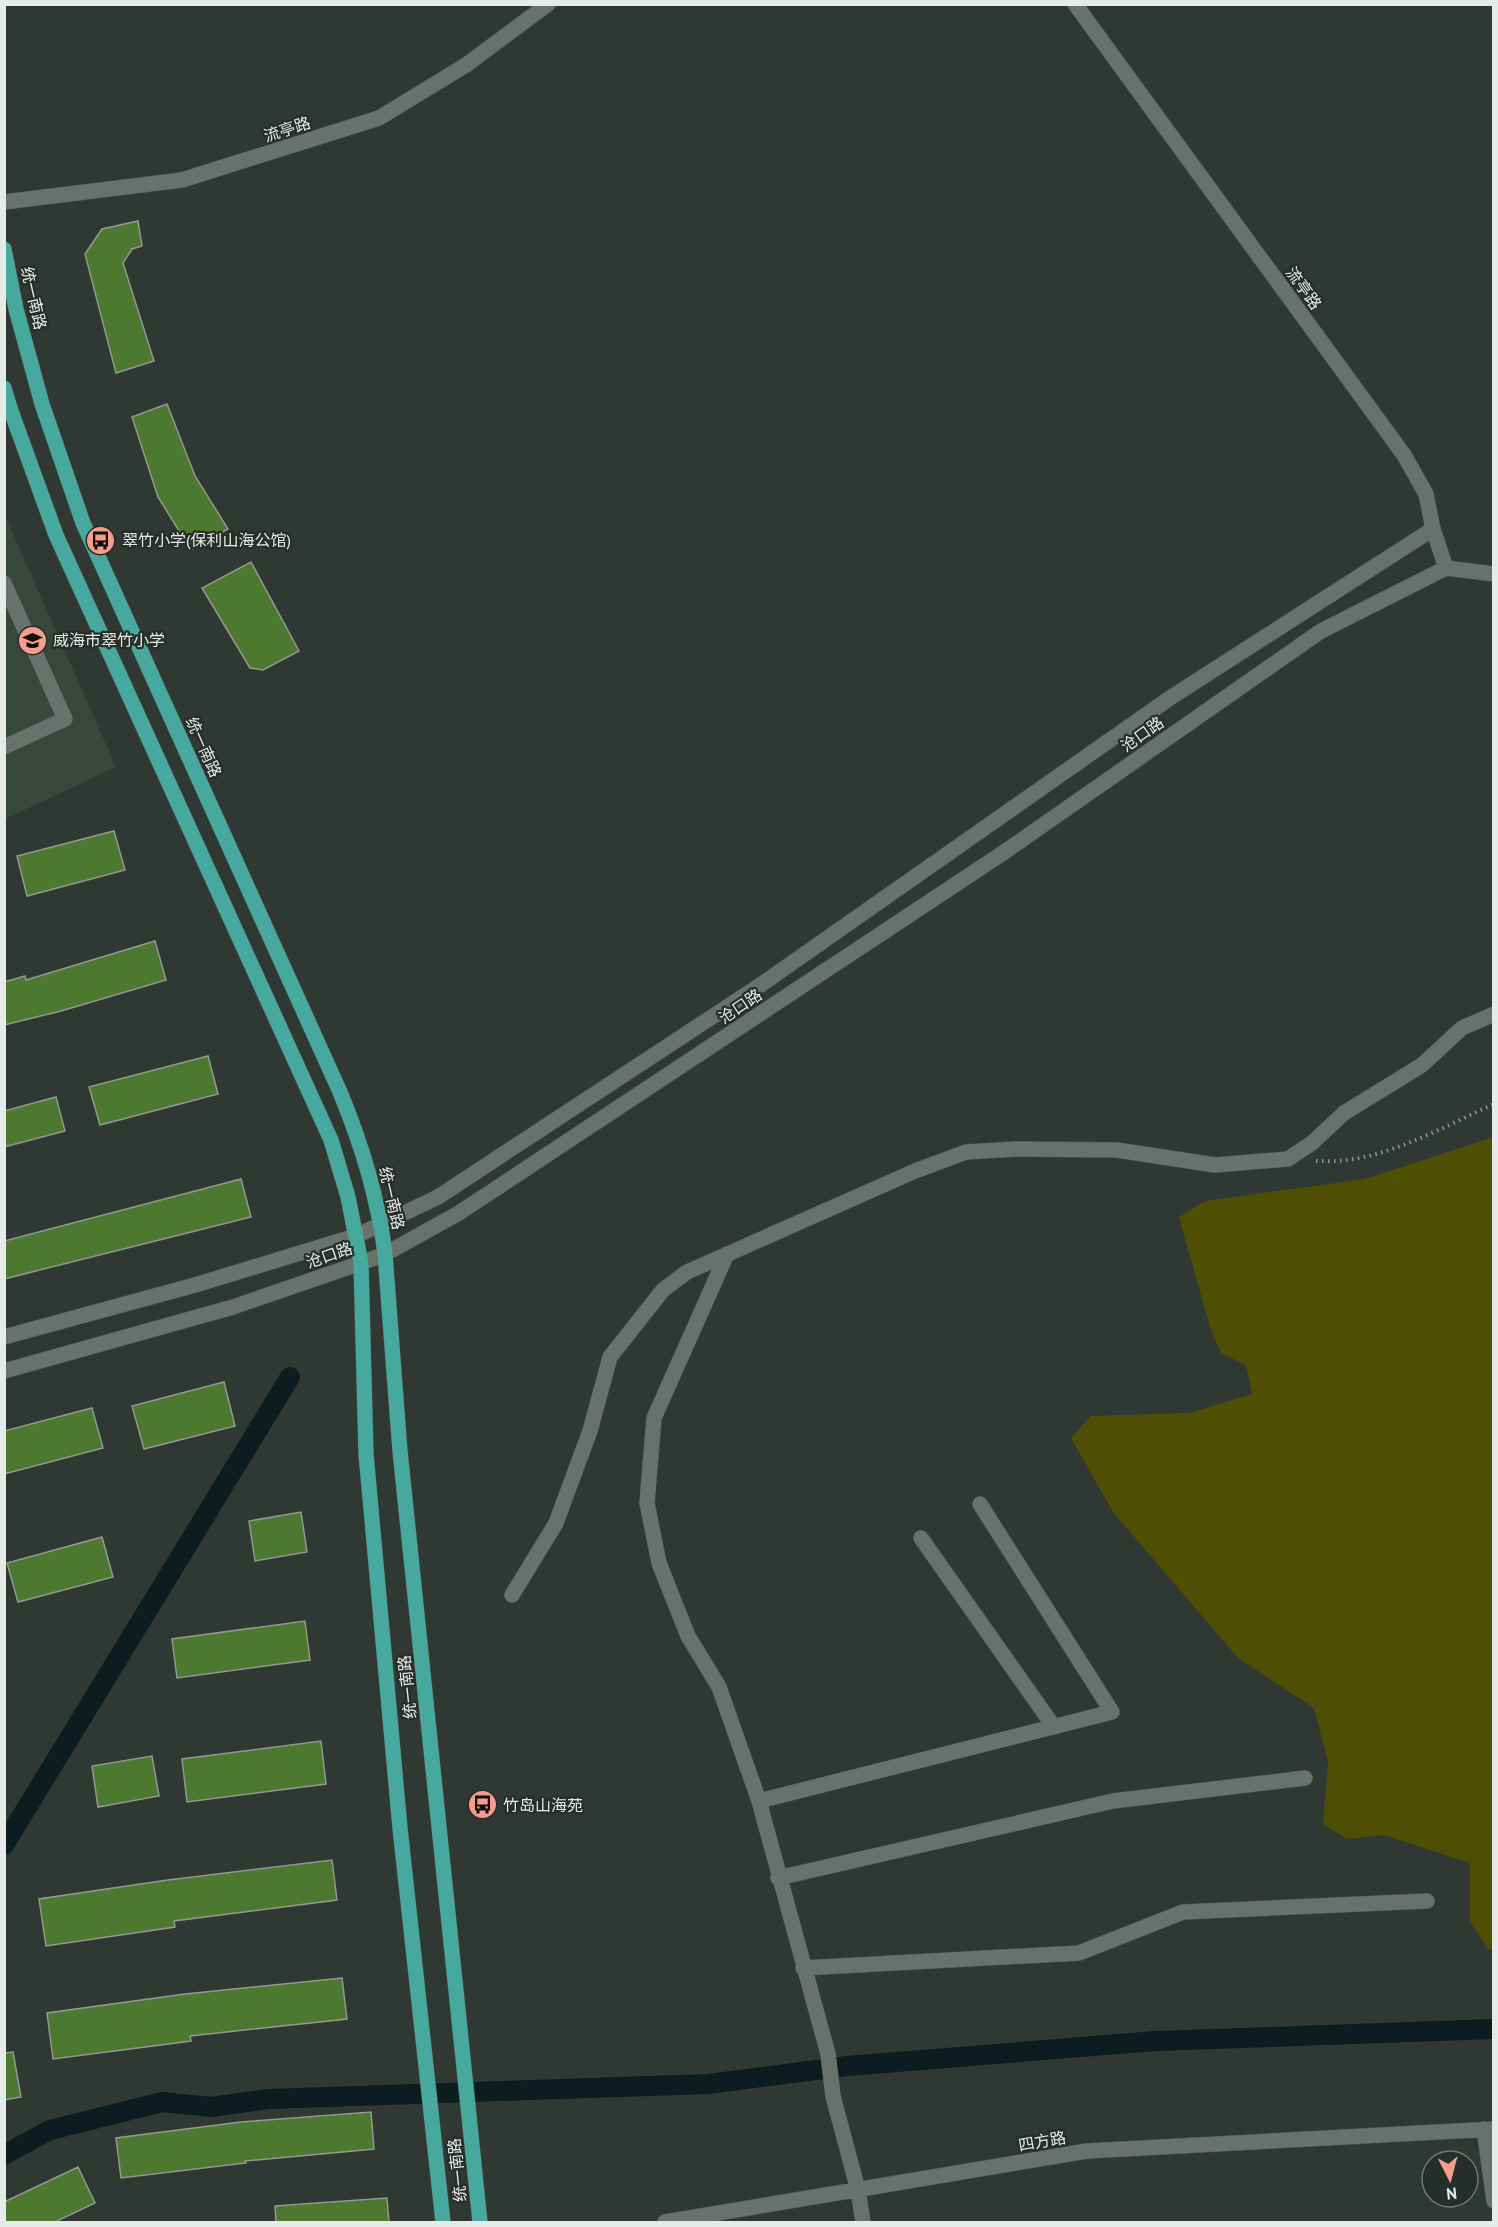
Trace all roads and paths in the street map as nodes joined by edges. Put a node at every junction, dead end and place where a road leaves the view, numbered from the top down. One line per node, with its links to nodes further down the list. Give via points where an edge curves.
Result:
1 (548, 4): 3 (street, 流亭路, via 466,65 379,118 182,180)
2 (1075, 4): 6 (street, 流亭路, via 1404,455 1426,494)
3 (4, 202)
4 (4, 249): 14 (main road, 统一南路, via 42,404 83,523 340,1092 357,1135)
5 (4, 388): 15 (main road, 统一南路, via 56,535 331,1140)
6 (1433, 529): 7 (street, 流亭路); 14 (street, 沧口路, via 1170,698 759,986 504,1155 438,1197)
7 (1446, 568): 8 (street); 16 (street, 沧口路, via 1321,631 993,859 459,1213)
8 (1494, 574)
9 (4, 583): 10 (street, via 65,719)
10 (4, 747)
11 (1494, 1014): 13 (street, via 1462,1028 1422,1065 1344,1113)
12 (1494, 1104): 13 (path, via 1380,1154 1331,1162)
13 (1288, 1159): 17 (street, via 1215,1165 1117,1150 966,1152)
14 (382, 1226): 15 (street, 沧口路); 16 (main road, 统一南路)
15 (356, 1236): 18 (main road, 统一南路); 19 (street, 沧口路)
16 (385, 1254): 18 (street, 沧口路); 34 (main road, 统一南路, via 400,1451)
17 (727, 1254): 23 (street, via 687,1272 663,1290 610,1357 590,1431 556,1523); 26 (street, via 654,1418 647,1503 659,1563 688,1636 719,1687)
18 (361, 1263): 20 (street, 沧口路, via 233,1307); 33 (main road, 统一南路, via 366,1454 400,1828)
19 (4, 1337)
20 (4, 1371)
21 (980, 1504): 24 (street, via 1112,1712)
22 (921, 1538): 24 (street)
23 (512, 1595)
24 (1054, 1727): 26 (street)
25 (1305, 1778): 27 (street, via 1113,1801)
26 (759, 1801): 27 (street)
27 (778, 1878): 29 (street)
28 (1427, 1900): 29 (street, via 1183,1912 1079,1953)
29 (803, 1968): 31 (street, via 828,2054 833,2096)
30 (1489, 2129): 31 (street, 四方路, via 1087,2151); 32 (street)
31 (858, 2190): 35 (street, 四方路); 36 (street)
32 (1494, 2201)
33 (443, 2223)
34 (480, 2223)
35 (665, 2223)
36 (862, 2223)

